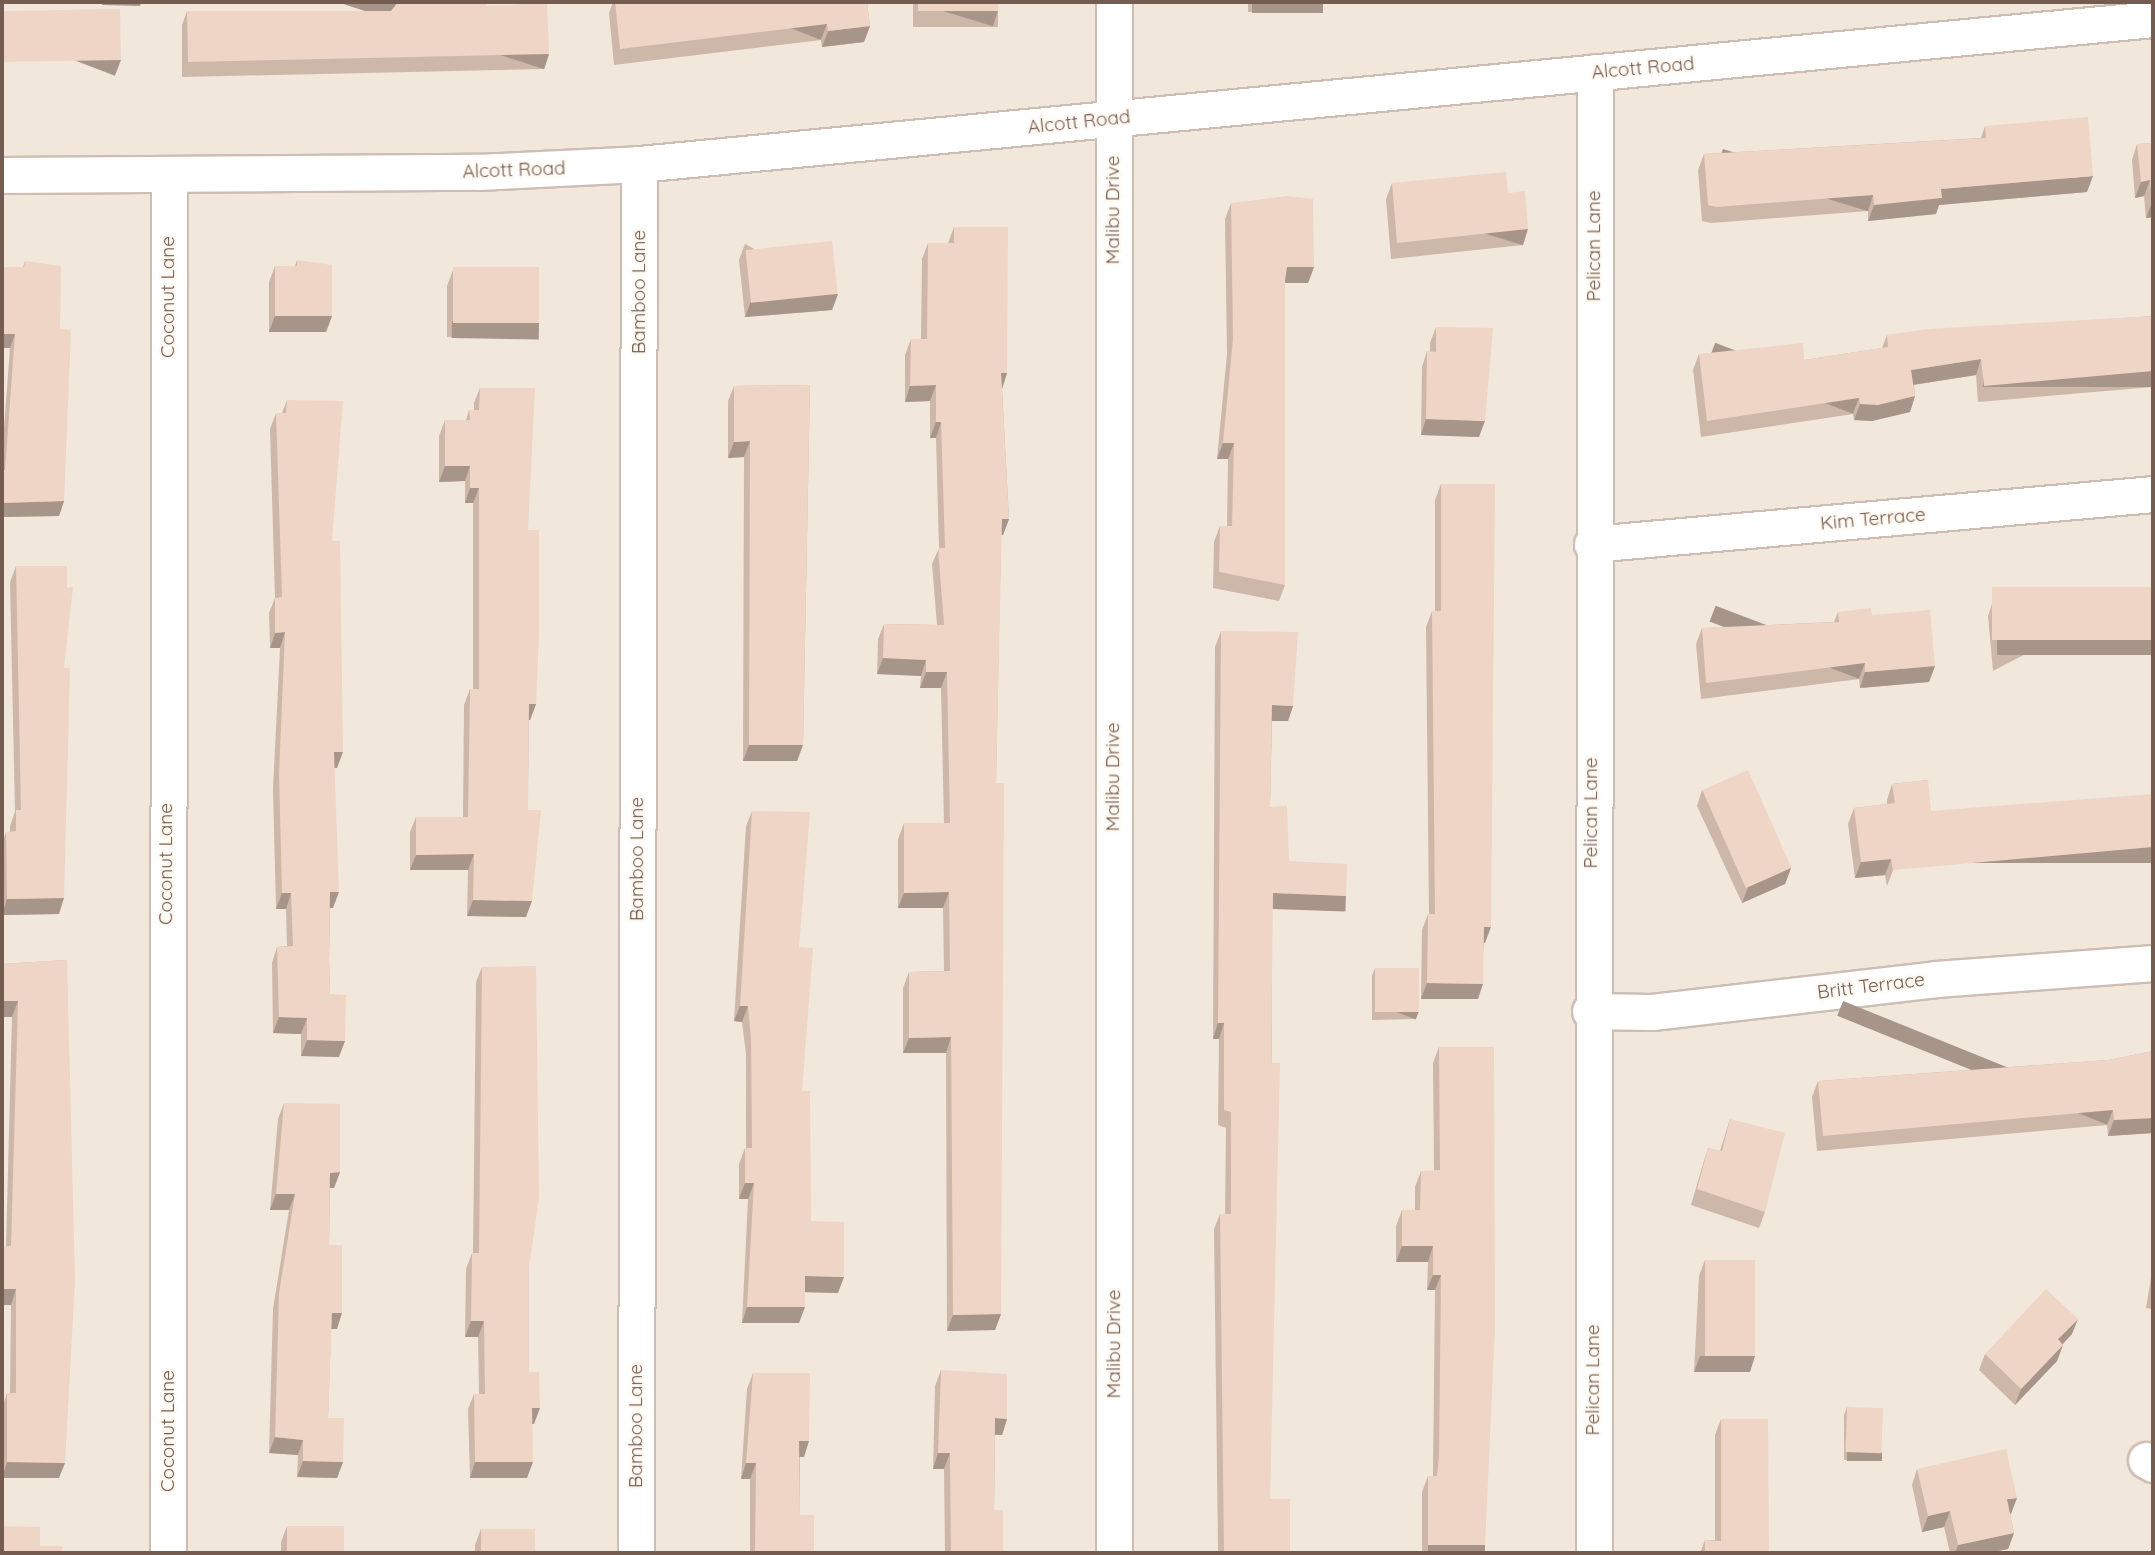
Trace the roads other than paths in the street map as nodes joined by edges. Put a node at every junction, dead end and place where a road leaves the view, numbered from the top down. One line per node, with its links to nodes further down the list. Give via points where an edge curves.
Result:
1 (1114, 2): 4 (street, Malibu Drive)
2 (2153, 19): 3 (street, Alcott Road)
3 (1595, 72): 4 (street, Alcott Road); 9 (street, Pelican Lane)
4 (1112, 118): 5 (street, Alcott Road); 14 (street, Malibu Drive)
5 (639, 164): 7 (street, Alcott Road); 13 (street, Bamboo Lane)
6 (2, 175): 7 (street, Alcott Road)
7 (169, 176): 12 (street, Coconut Lane)
8 (2153, 495): 9 (street, Kim Terrace)
9 (1592, 544): 11 (street, Pelican Lane)
10 (2153, 963): 11 (street, Britt Terrace, via 1936,979 1652,1012)
11 (1590, 1011): 15 (street, Pelican Lane)
12 (168, 1553)
13 (636, 1553)
14 (1114, 1553)
15 (1594, 1553)

